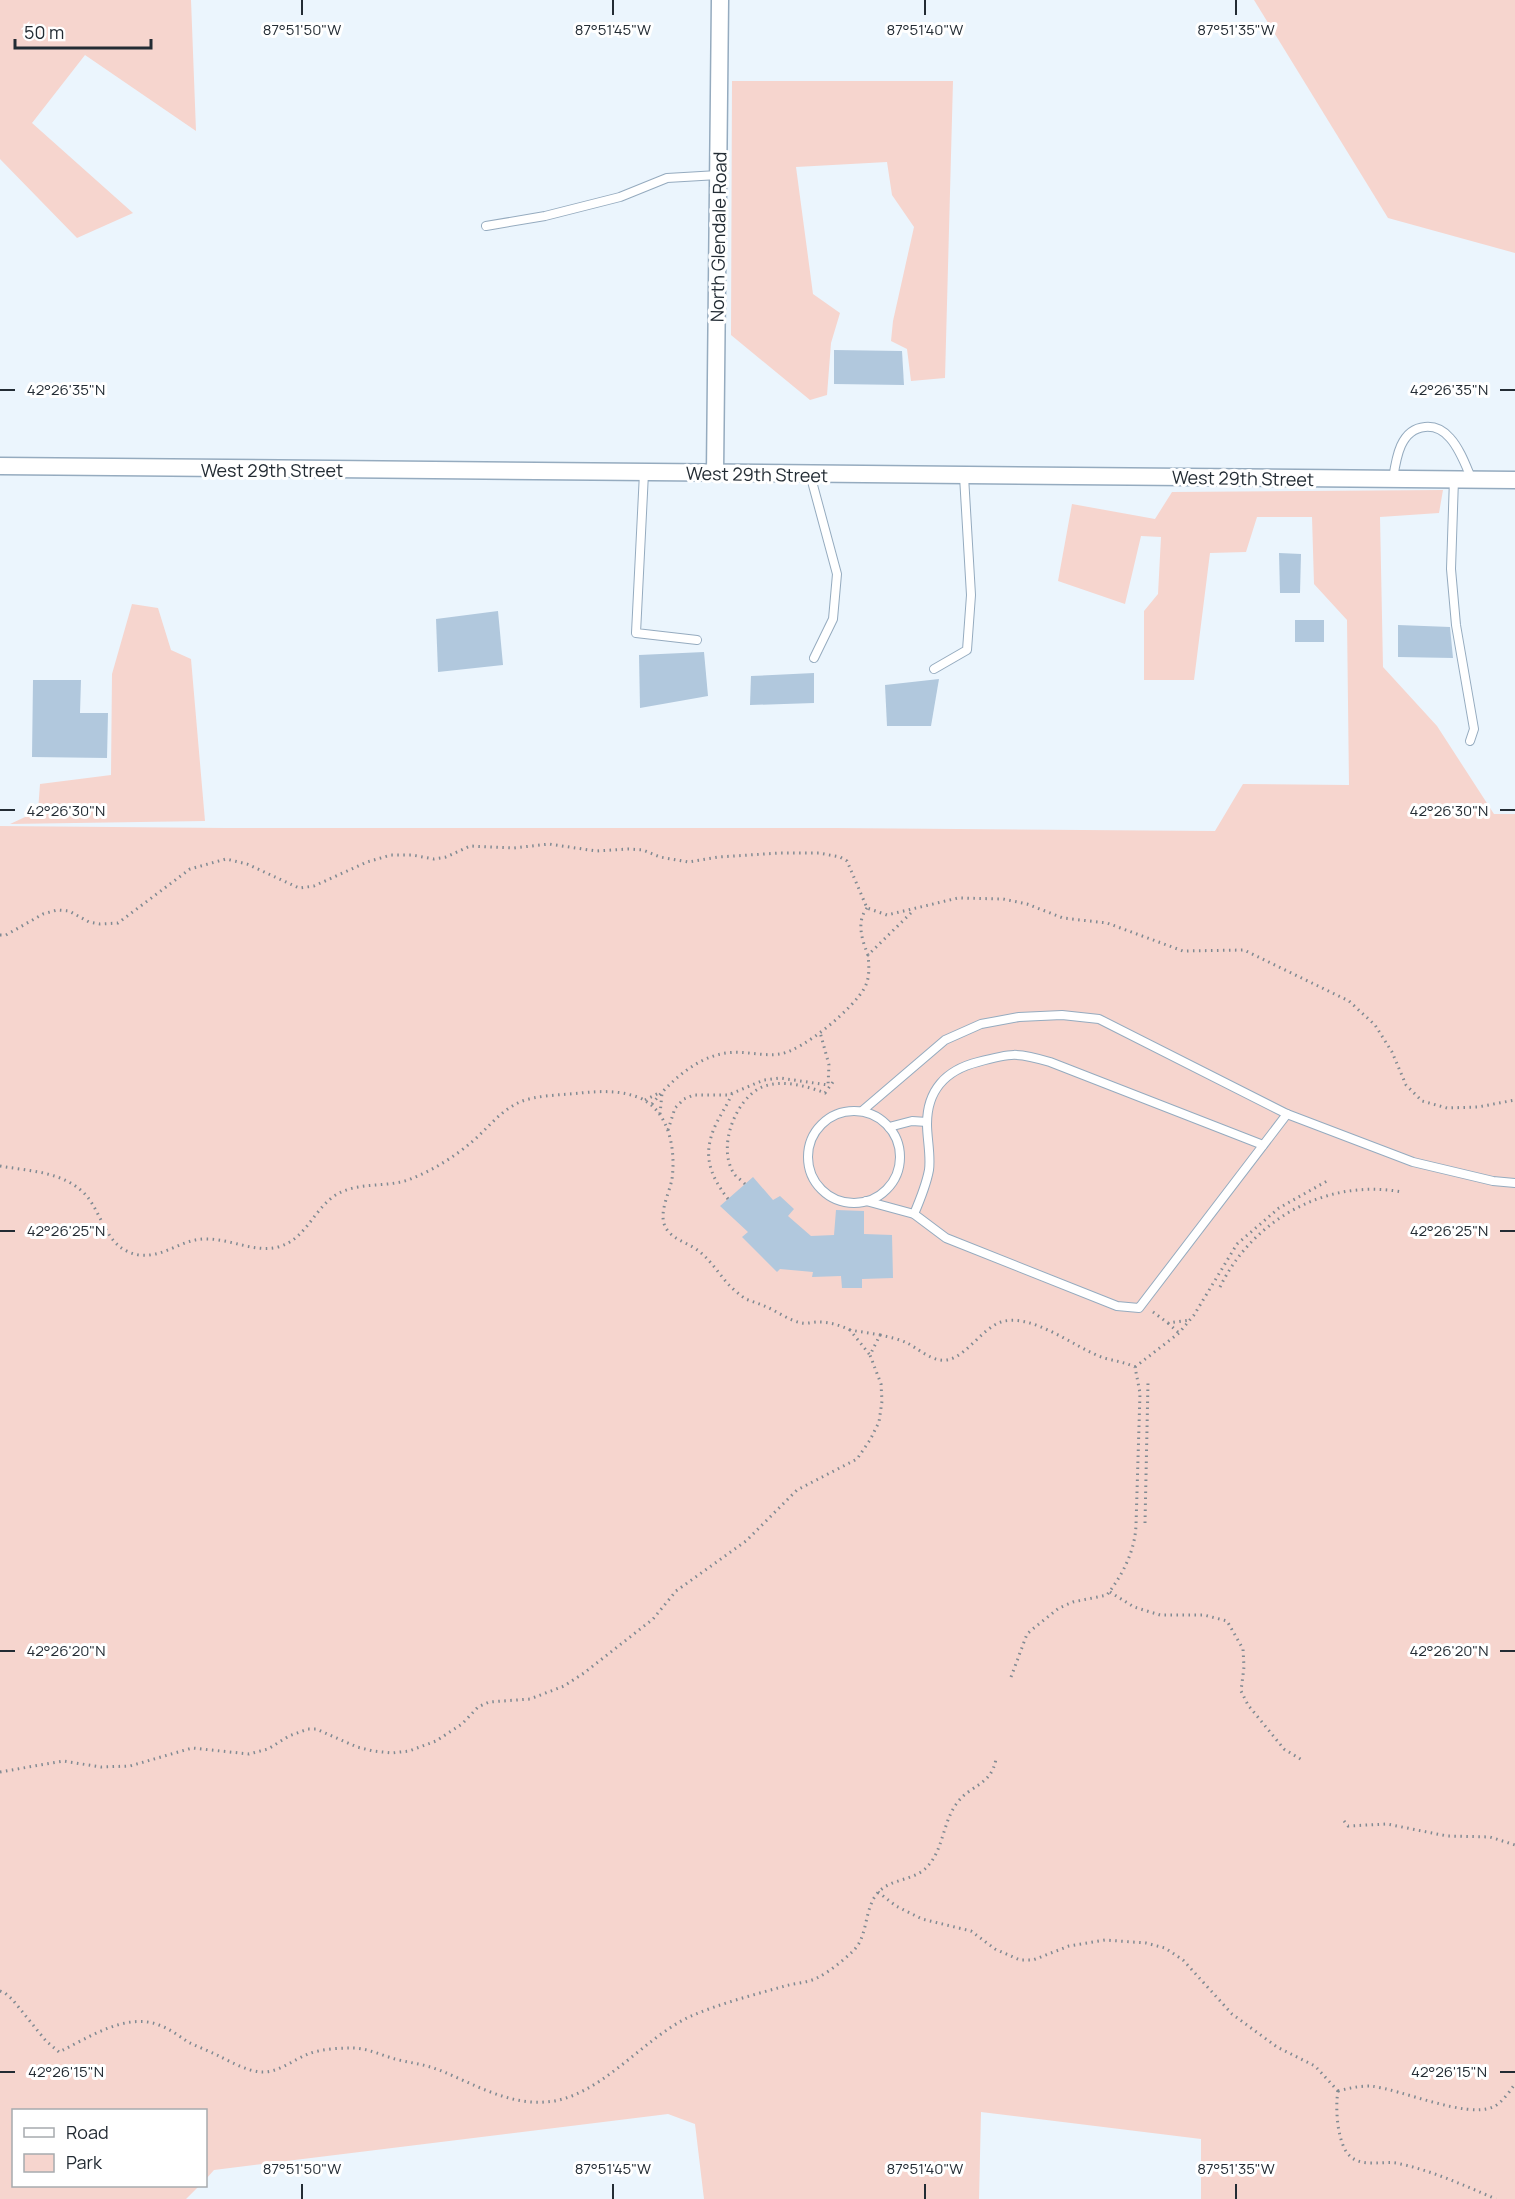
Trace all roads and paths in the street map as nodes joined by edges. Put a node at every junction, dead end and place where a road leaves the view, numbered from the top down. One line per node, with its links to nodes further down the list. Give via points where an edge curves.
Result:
1 (720, 0): 2 (street, North Glendale Road)
2 (718, 175): 3 (lane, via 667,178 620,197); 6 (street, North Glendale Road)
3 (486, 226)
4 (0, 466): 5 (street, West 29th Street)
5 (644, 473): 6 (street, West 29th Street); 13 (lane, via 636,633)
6 (715, 473): 7 (street, West 29th Street)
7 (810, 474): 8 (street, West 29th Street); 14 (lane, via 837,574 833,619)
8 (964, 476): 9 (street, West 29th Street); 15 (lane, via 971,595 967,650)
9 (1393, 479): 10 (street, West 29th Street); 11 (lane, via 1401,445 1410,433 1430,427 1451,439)
10 (1454, 479): 11 (street, West 29th Street); 16 (lane, via 1451,569 1456,625 1474,729)
11 (1472, 480): 12 (street, West 29th Street)
12 (1515, 480)
13 (697, 640)
14 (814, 658)
15 (934, 669)
16 (1470, 741)
17 (867, 908): 18 (path, via 887,915); 19 (path, via 846,861 819,853 744,855 688,862 643,850 596,851 549,844 514,848 470,846 434,859 391,855 314,886 299,888 247,864 226,859 190,869 118,922 88,922 69,911 57,910); 20 (path, via 860,925)
18 (917, 908): 20 (path); 25 (path, via 958,898 1003,899 1063,918 1107,924 1184,951 1244,950 1349,1001 1375,1026 1406,1084 1422,1101 1447,1108)
19 (0, 935)
20 (868, 955): 21 (path, via 869,969 860,995)
21 (820, 1032): 23 (path, via 783,1054 720,1054 685,1071); 24 (path, via 830,1065 828,1084 780,1078 764,1080)
22 (833, 1082): 38 (path, via 825,1093 806,1086 764,1086 743,1102 734,1114 729,1157 734,1174)
23 (662, 1091): 26 (path); 27 (path); 29 (path)
24 (732, 1094): 33 (path, via 684,1099 675,1107); 40 (path, via 709,1148 715,1182)
25 (1515, 1100)
26 (644, 1101): 27 (path); 35 (path, via 601,1090 523,1100 493,1119 446,1161 408,1180 340,1193 323,1206 300,1235 269,1248 193,1239 167,1251 138,1255 112,1242 95,1208 69,1182 37,1171)
27 (652, 1104): 29 (path)
28 (861, 1112): 30 (lane, via 945,1040 981,1024 1062,1015 1099,1019); 32 (lane); 41 (lane, via 833,1116 821,1125 808,1152 809,1167 824,1192 851,1203)
29 (660, 1114): 33 (path)
30 (1287, 1114): 34 (lane); 37 (lane, via 1413,1162)
31 (927, 1122): 32 (lane); 34 (lane, via 932,1092 947,1076 968,1065 1020,1053); 42 (lane, via 929,1169)
32 (889, 1127): 41 (lane, via 899,1148 898,1170 880,1195)
33 (668, 1132): 47 (path, via 673,1154 672,1178 662,1216 667,1231 711,1261 745,1299 803,1324 828,1323)
34 (1263, 1145): 44 (lane)
35 (0, 1166)
36 (1327, 1181): 45 (path, via 1278,1208 1237,1244)
37 (1515, 1183)
38 (745, 1184)
39 (1402, 1192): 43 (path, via 1371,1188 1337,1191 1316,1198 1252,1241)
40 (728, 1199)
41 (866, 1201): 42 (lane)
42 (914, 1214): 44 (lane, via 946,1238 1117,1306 1139,1308)
43 (1220, 1287)
44 (1144, 1301): 46 (path)
45 (1190, 1320): 46 (path); 48 (path)
46 (1168, 1323): 48 (path)
47 (850, 1330): 49 (path); 50 (path)
48 (1179, 1333): 51 (path)
49 (880, 1335): 50 (path); 51 (path, via 940,1360 961,1354 993,1326 1017,1321)
50 (870, 1355): 58 (path, via 881,1384 882,1401 879,1422 857,1459 797,1490 746,1541 676,1591 653,1619 564,1686 530,1699 489,1702 436,1741 409,1751 373,1751 308,1729 249,1754 192,1748 130,1766 101,1767 63,1761)
51 (1135, 1367): 54 (path, via 1140,1393 1136,1540)
52 (1148, 1382): 53 (path)
53 (1145, 1523)
54 (1110, 1592): 55 (path, via 1059,1608 1034,1628 1027,1635); 57 (path, via 1134,1607 1160,1615 1204,1614 1227,1621 1243,1649 1241,1691 1248,1705 1284,1749)
55 (1011, 1677)
56 (996, 1759): 61 (path, via 986,1780 958,1801 949,1815 932,1860 921,1872)
57 (1302, 1760)
58 (0, 1772)
59 (1344, 1821): 60 (path, via 1348,1826 1387,1824 1447,1836 1490,1837)
60 (1515, 1845)
61 (878, 1892): 62 (path, via 855,1950 818,1978 688,2018 656,2037 609,2075 566,2098 546,2102 521,2100 427,2066 353,2048 321,2050 272,2071 260,2072 149,2022 100,2031 59,2052 12,1999); 64 (path, via 922,1919 971,1930 995,1949 1020,1960 1105,1940 1165,1948 1190,1966 1232,2014 1277,2047 1315,2066)
62 (0, 1991)
63 (1515, 2084): 64 (path, via 1494,2107 1482,2110 1371,2086)
64 (1338, 2091): 65 (path, via 1339,2126 1350,2157 1428,2171)
65 (1496, 2199)

